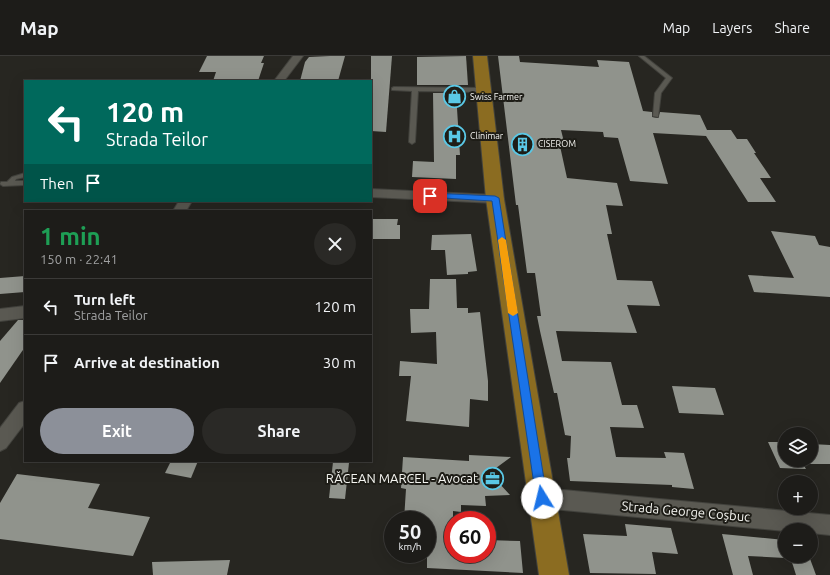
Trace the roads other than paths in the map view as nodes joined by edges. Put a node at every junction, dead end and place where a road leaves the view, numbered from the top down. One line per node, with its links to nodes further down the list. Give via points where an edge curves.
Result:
1 (298, 56): 4 (street)
2 (480, 56): 7 (main road)
3 (641, 56): 8 (lane, via 669,78 658,93)
4 (280, 80)
5 (394, 89): 6 (lane)
6 (415, 89): 7 (lane); 9 (lane)
7 (484, 90): 13 (main road)
8 (656, 116)
9 (412, 142)
10 (24, 175): 11 (lane, via 6,184)
11 (24, 184)
12 (372, 193): 13 (street)
13 (495, 198): 18 (main road)
14 (24, 312): 15 (street)
15 (0, 315)
16 (24, 410): 17 (street)
17 (0, 442)
18 (542, 498): 19 (street, Strada George Coșbuc); 20 (main road)
19 (830, 525)
20 (554, 575)

